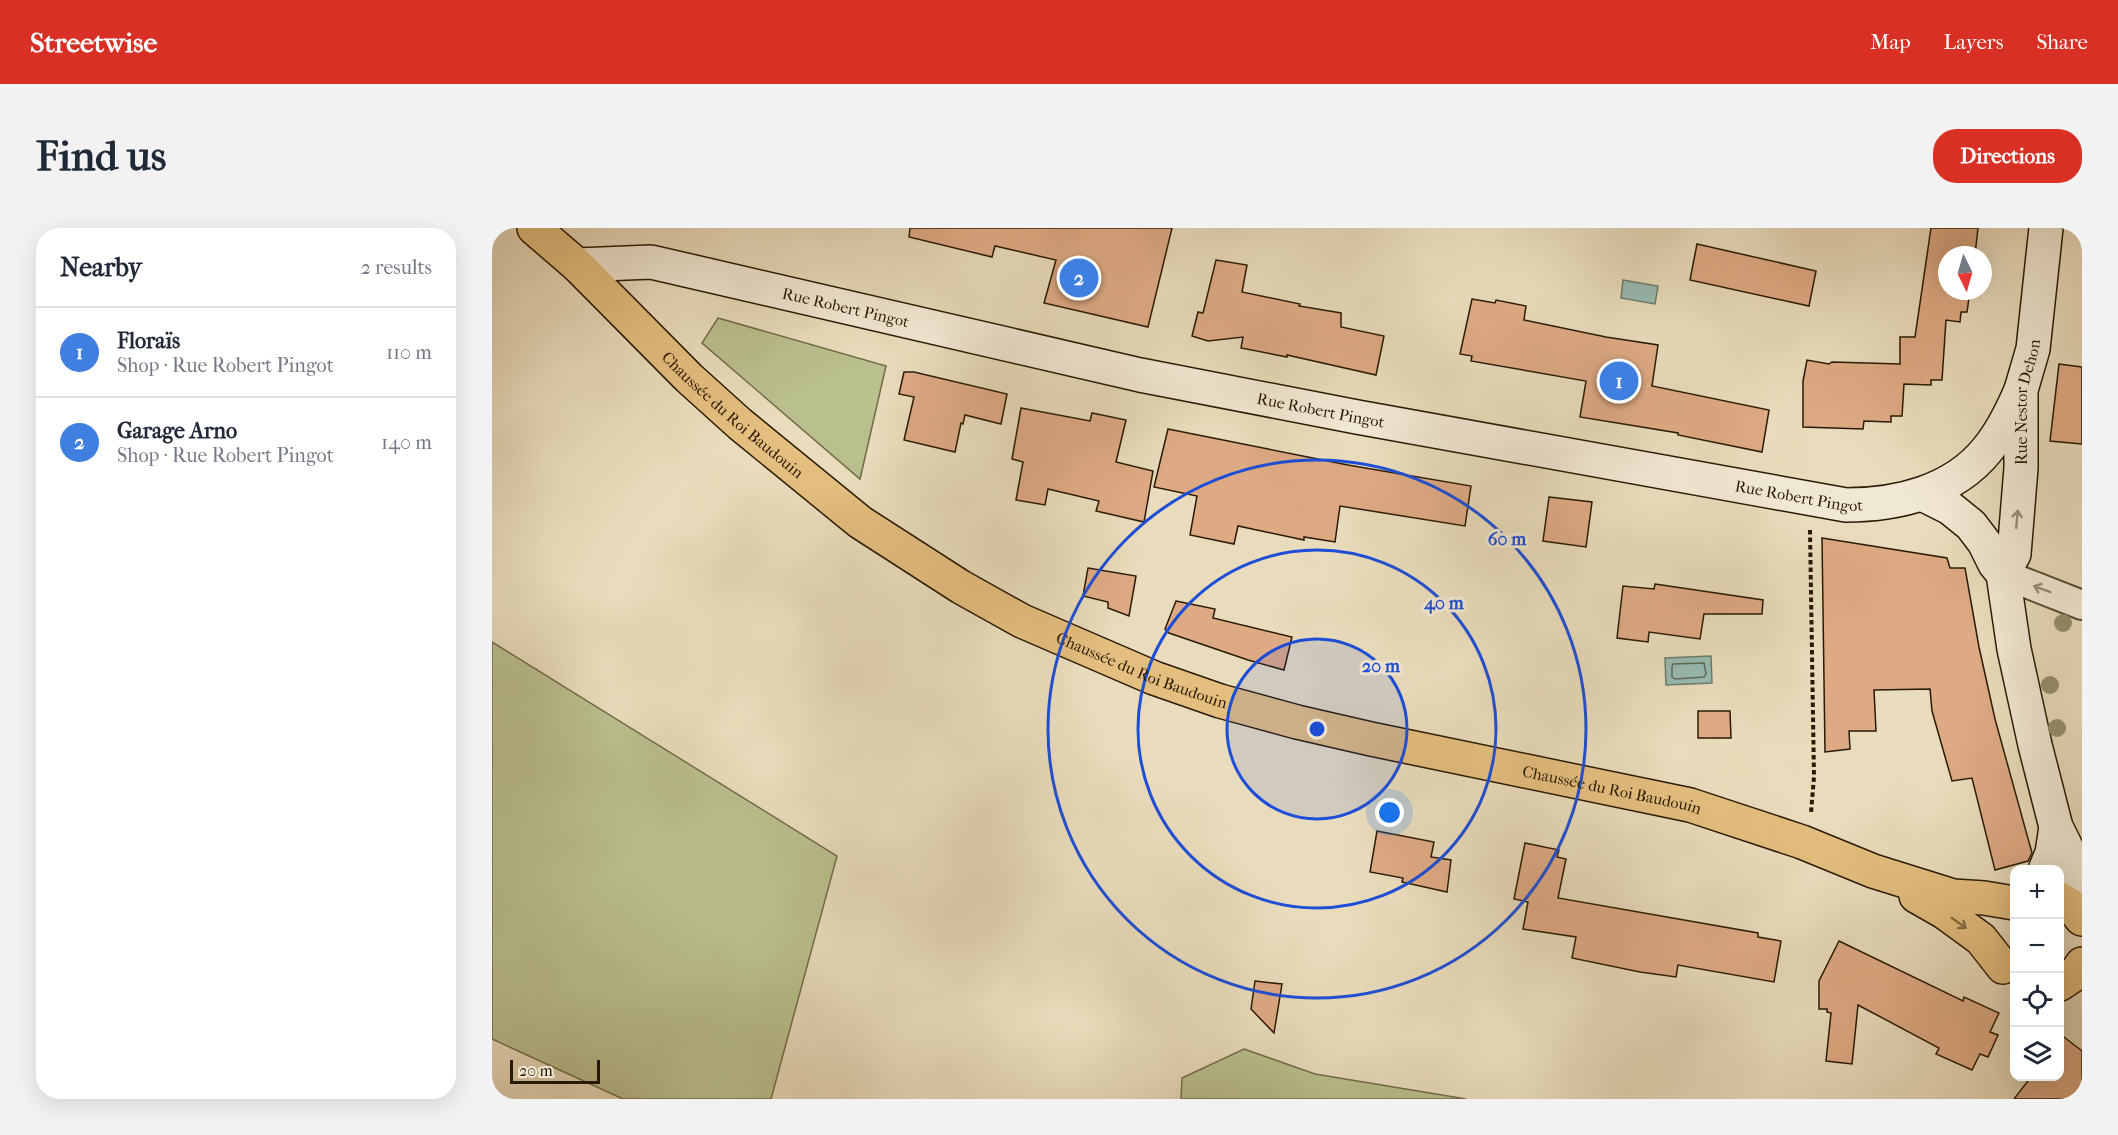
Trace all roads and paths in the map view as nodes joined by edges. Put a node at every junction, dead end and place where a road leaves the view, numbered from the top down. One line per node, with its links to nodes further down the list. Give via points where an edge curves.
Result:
1 (534, 228): 3 (main road, Chaussée du Roi Baudouin)
2 (2046, 228): 4 (main road, Rue Nestor Dehon, via 2033,349)
3 (577, 265): 6 (main road, Rue Robert Pingot, via 651,262 1140,375); 10 (main road, Chaussée du Roi Baudouin, via 689,378 860,522 1022,621 1154,678 1297,723 1690,805)
4 (2022, 390): 5 (main road, Rue Robert Pingot, via 1986,451 1956,477); 7 (main road, Rue Nestor Dehon, one-way to 4, via 2014,554)
5 (1922, 494): 6 (main road, Rue Robert Pingot, via 1865,505); 7 (main road, via 1950,508 1971,525)
6 (1809, 499): 10 (path, via 1814,777 1813,809)
7 (2003, 574): 8 (street, one-way to 7); 9 (main road, via 2017,660)
8 (2082, 605)
9 (2056, 826): 11 (main road); 16 (main road, via 2070,855)
10 (1802, 842): 12 (main road, Chaussée du Roi Baudouin)
11 (2047, 865)
12 (1873, 871): 14 (main road, Chaussée du Roi Baudouin, via 1953,896); 18 (main road, Chaussée du Roi Baudouin, one-way to 18, via 1944,912 1981,939)
13 (2064, 902): 16 (main road)
14 (2010, 903)
15 (2010, 909): 18 (main road, via 1997,932 1996,951)
16 (2082, 919)
17 (2082, 964): 19 (main road)
18 (2009, 973)
19 (2064, 981)
20 (2064, 990): 21 (main road)
21 (2082, 996)

